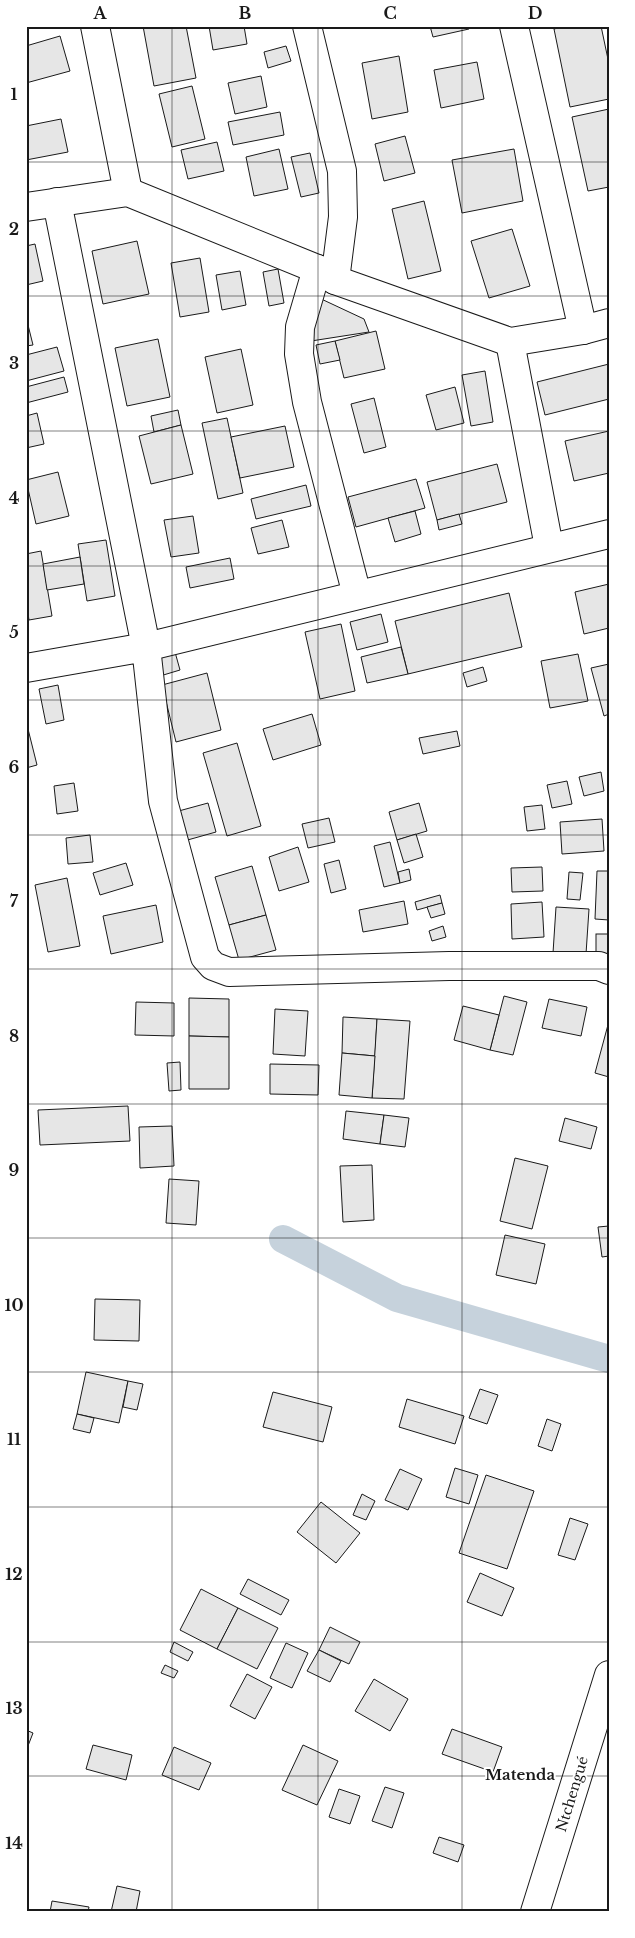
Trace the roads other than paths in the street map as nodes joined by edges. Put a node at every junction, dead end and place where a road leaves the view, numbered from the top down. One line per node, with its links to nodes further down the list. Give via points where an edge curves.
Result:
1 (95, 26): 4 (street)
2 (307, 26): 7 (street, via 342,172 343,217)
3 (514, 26): 9 (street)
4 (128, 192): 5 (street); 7 (street)
5 (57, 202): 6 (street); 14 (street)
6 (26, 207)
7 (326, 275): 10 (street); 13 (street, via 300,327 299,354 307,402)
8 (609, 323): 9 (street)
9 (583, 330): 10 (street)
10 (510, 342): 12 (street)
11 (609, 534): 12 (street)
12 (549, 547): 13 (street)
13 (357, 595): 14 (street)
14 (146, 647): 15 (street); 16 (street, via 163,801 205,957 213,966 229,972 449,966 599,966)
15 (26, 668)
16 (609, 970)
17 (609, 1675): 18 (street, Ntchengué)
18 (535, 1912)

